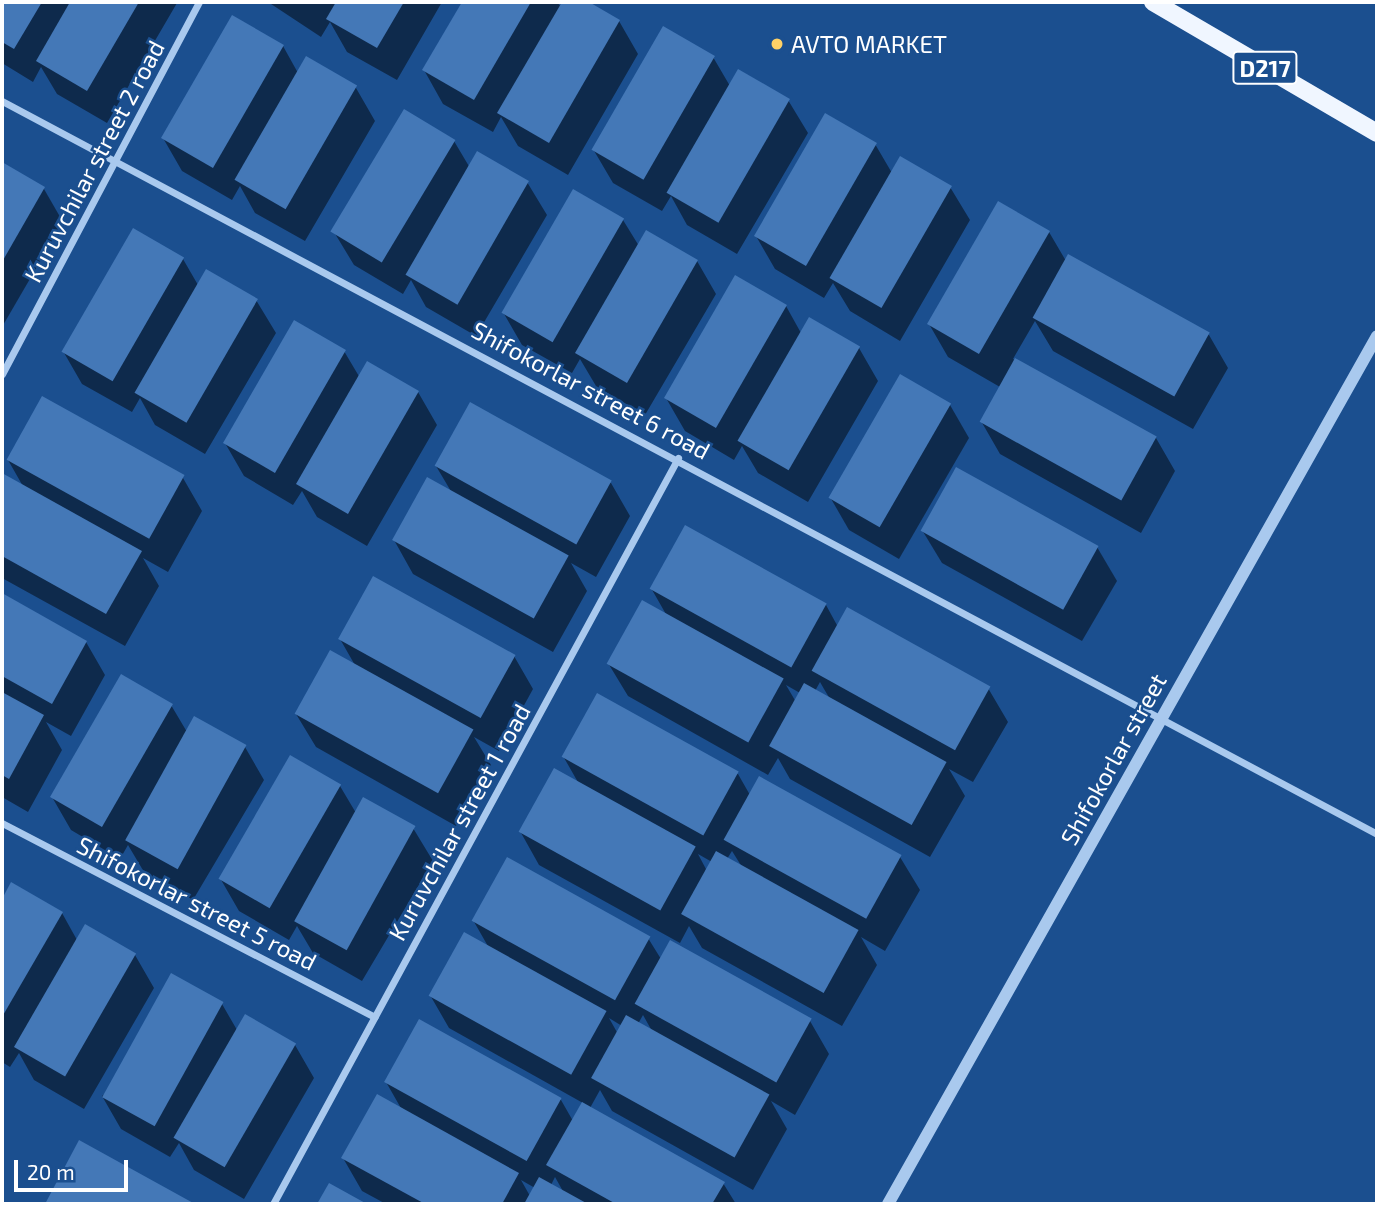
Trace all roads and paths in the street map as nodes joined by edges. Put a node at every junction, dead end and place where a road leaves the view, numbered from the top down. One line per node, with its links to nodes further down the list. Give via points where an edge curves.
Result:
1 (199, 2): 5 (street, Kuruvchilar street 2 road)
2 (1153, 2): 4 (main road, D217)
3 (2, 101): 5 (street, Shifokorlar street 6 road)
4 (1377, 134)
5 (117, 160): 7 (street, Kuruvchilar street 2 road); 8 (street, Shifokorlar street 6 road)
6 (1377, 336): 9 (street, Shifokorlar street)
7 (2, 374)
8 (678, 458): 9 (street, Shifokorlar street 6 road); 12 (street, Kuruvchilar street 1 road)
9 (1161, 715): 11 (street, Shifokorlar street 6 road); 14 (street, Shifokorlar street)
10 (2, 823): 12 (street, Shifokorlar street 5 road)
11 (1377, 834)
12 (375, 1017): 13 (street, Kuruvchilar street 1 road)
13 (273, 1204)
14 (888, 1204)

